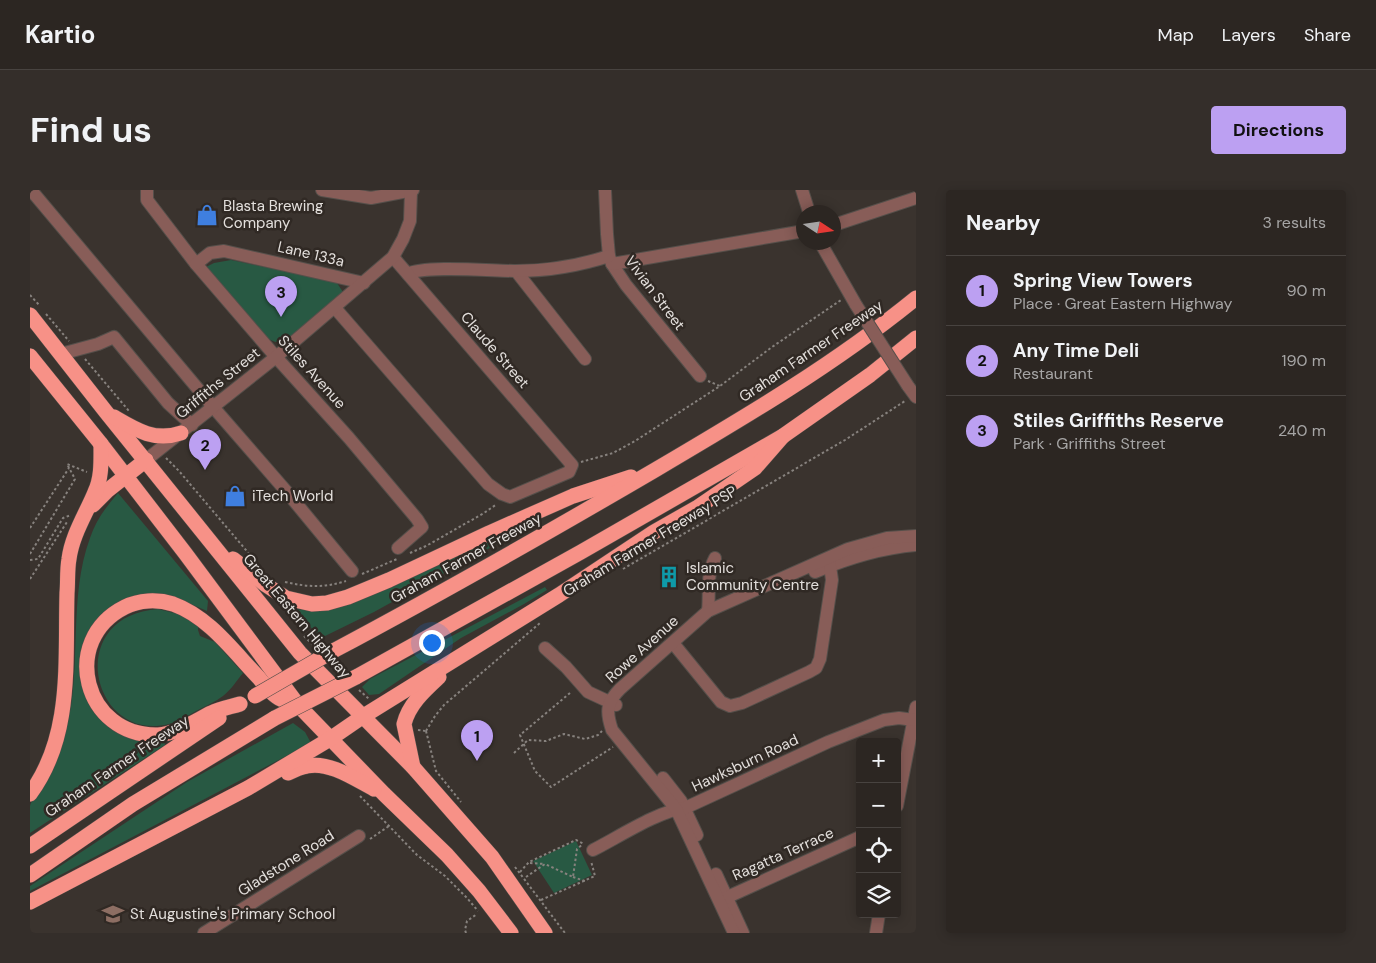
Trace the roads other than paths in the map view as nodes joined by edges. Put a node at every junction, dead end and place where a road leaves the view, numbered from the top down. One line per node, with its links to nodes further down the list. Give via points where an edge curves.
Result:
1 (31, 190): 28 (street)
2 (147, 190): 14 (street, Stiles Avenue, via 147,200)
3 (322, 190): 6 (street, via 370,198)
4 (605, 190): 13 (street, Vivian Street)
5 (802, 190): 8 (street)
6 (412, 191): 12 (street, Griffiths Street, via 410,220)
7 (916, 198): 9 (street)
8 (807, 205)
9 (841, 223)
10 (796, 232): 13 (street)
11 (825, 250): 27 (street, bridge)
12 (393, 257): 16 (street, Claude Street); 17 (street, Griffiths Street)
13 (611, 260): 15 (street); 26 (street, Vivian Street, via 626,285)
14 (196, 264): 17 (street, Lane 133a, via 210,253 224,251); 24 (street, Stiles Avenue)
15 (516, 271): 16 (street, via 428,270); 25 (street)
16 (408, 274): 19 (street, Claude Street, via 572,465 569,472 510,497 502,494 488,484)
17 (364, 283): 19 (street, Griffiths Street)
18 (916, 298): 34 (highway, Graham Farmer Freeway, via 785,392)
19 (335, 308): 24 (street, Griffiths Street)
20 (30, 314): 22 (highway, Great Eastern Highway)
21 (916, 338): 31 (highway)
22 (61, 354): 29 (highway, Great Eastern Highway); 30 (street, via 114,337)
23 (30, 356): 32 (highway)
24 (276, 357): 28 (street, Griffiths Street); 40 (street, Stiles Avenue, via 349,438 422,527)
25 (585, 359)
26 (700, 376)
27 (911, 394)
28 (214, 408): 30 (street, Griffiths Street); 43 (street)
29 (106, 412): 30 (highway, via 153,436 169,436); 33 (highway, Great Eastern Highway)
30 (187, 429): 33 (street, Griffiths Street)
31 (784, 436): 47 (highway, via 755,468 698,507); 65 (highway, bridge, via 356,677 275,718 133,804)
32 (101, 444): 35 (highway); 36 (highway, via 101,472 96,492)
33 (146, 460): 35 (highway); 38 (highway, Great Eastern Highway)
34 (656, 469): 38 (highway, via 573,496 389,580 327,603 312,604 286,598); 48 (highway, Graham Farmer Freeway, bridge)
35 (126, 476): 36 (highway); 50 (highway)
36 (74, 517): 58 (highway, via 60,728 52,754)
37 (916, 536): 42 (street, Rowe Avenue, via 878,540)
38 (208, 538): 52 (highway, Great Eastern Highway, via 300,653)
39 (916, 545): 42 (street, Rowe Avenue)
40 (398, 548)
41 (715, 558): 44 (street, via 709,574)
42 (830, 561): 44 (street, Rowe Avenue); 45 (street, Rowe Avenue, via 705,622); 45 (street, via 832,580 820,659 816,668 809,672 730,706 721,702)
43 (352, 571)
44 (708, 611): 45 (street, Rowe Avenue)
45 (675, 646): 49 (street, Rowe Avenue, via 620,689)
46 (545, 648): 49 (street, via 588,692)
47 (462, 655): 52 (highway); 55 (highway, via 422,692 405,720)
48 (240, 704): 50 (highway, via 161,735 126,729 108,718 95,700 86,677 87,654 95,633 113,613 133,603 154,600 173,604 209,626 277,698); 63 (highway, Graham Farmer Freeway)
49 (613, 704): 60 (street, Rowe Avenue, via 616,722 678,796)
50 (298, 705): 54 (highway)
51 (916, 707): 53 (street)
52 (362, 717): 54 (highway); 55 (highway, Great Eastern Highway)
53 (914, 720): 56 (street); 60 (street, Hawksburn Road, via 884,720)
54 (330, 739): 57 (highway); 59 (highway)
55 (413, 767): 71 (highway, Great Eastern Highway, via 492,857)
56 (901, 786)
57 (248, 788): 59 (highway, via 308,765 342,773); 67 (highway)
58 (30, 794)
59 (384, 794): 70 (highway, via 447,855)
60 (680, 808): 64 (street, Hawksburn Road); 66 (street, Rowe Avenue)
61 (359, 836): 69 (street, Gladstone Road)
62 (856, 839): 66 (street, Ragatta Terrace)
63 (30, 846)
64 (588, 847)
65 (30, 875)
66 (723, 899): 72 (street, Rowe Avenue); 73 (street, Rowe Avenue)
67 (30, 902)
68 (878, 918): 74 (street)
69 (204, 933)
70 (511, 933)
71 (545, 933)
72 (734, 933)
73 (743, 933)
74 (876, 933)

